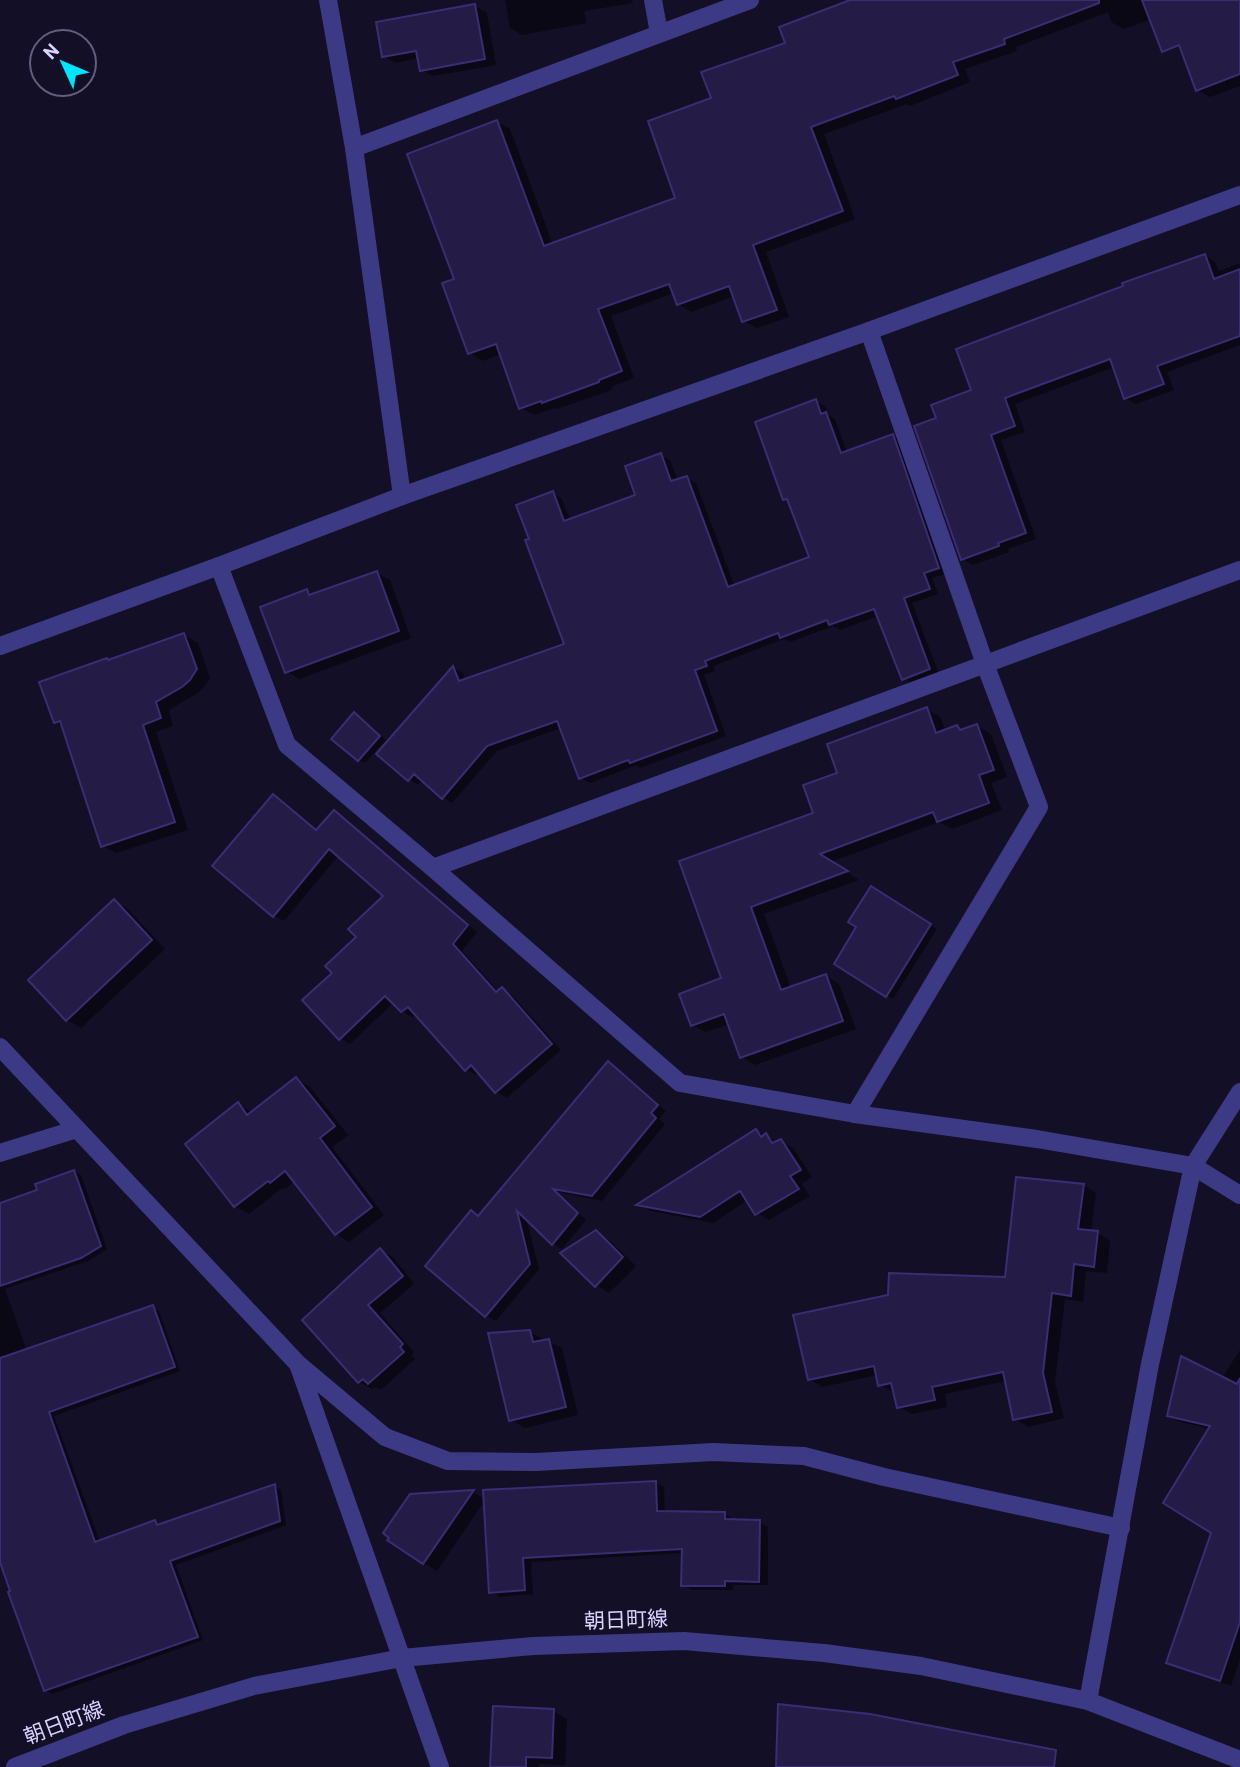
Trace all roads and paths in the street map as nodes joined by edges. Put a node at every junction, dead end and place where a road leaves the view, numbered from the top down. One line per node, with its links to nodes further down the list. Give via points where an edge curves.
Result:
1 (328, 0): 5 (street)
2 (653, 0): 4 (street)
3 (750, 0): 4 (street)
4 (659, 33): 5 (street)
5 (354, 148): 8 (street)
6 (1240, 195): 7 (street)
7 (869, 331): 8 (street); 12 (street)
8 (402, 496): 9 (street)
9 (219, 566): 11 (street); 13 (street, via 288,745)
10 (1240, 570): 12 (street)
11 (0, 646)
12 (985, 664): 13 (street); 16 (street, via 1039,807)
13 (433, 868): 16 (street, via 680,1083)
14 (0, 1047): 17 (street)
15 (1240, 1092): 19 (street)
16 (855, 1114): 19 (street)
17 (76, 1129): 18 (street); 21 (street)
18 (0, 1153)
19 (1193, 1166): 20 (street); 22 (street, via 1150,1364)
20 (1240, 1195)
21 (298, 1364): 22 (street, via 385,1437 448,1461 536,1462 713,1452 804,1457); 23 (street)
22 (1121, 1528): 24 (street)
23 (402, 1658): 24 (street, 朝日町線, via 533,1646 684,1641 921,1666); 26 (street, 朝日町線, via 254,1686 124,1725); 27 (street)
24 (1088, 1702): 25 (street, 朝日町線)
25 (1240, 1760)
26 (15, 1767)
27 (440, 1767)

